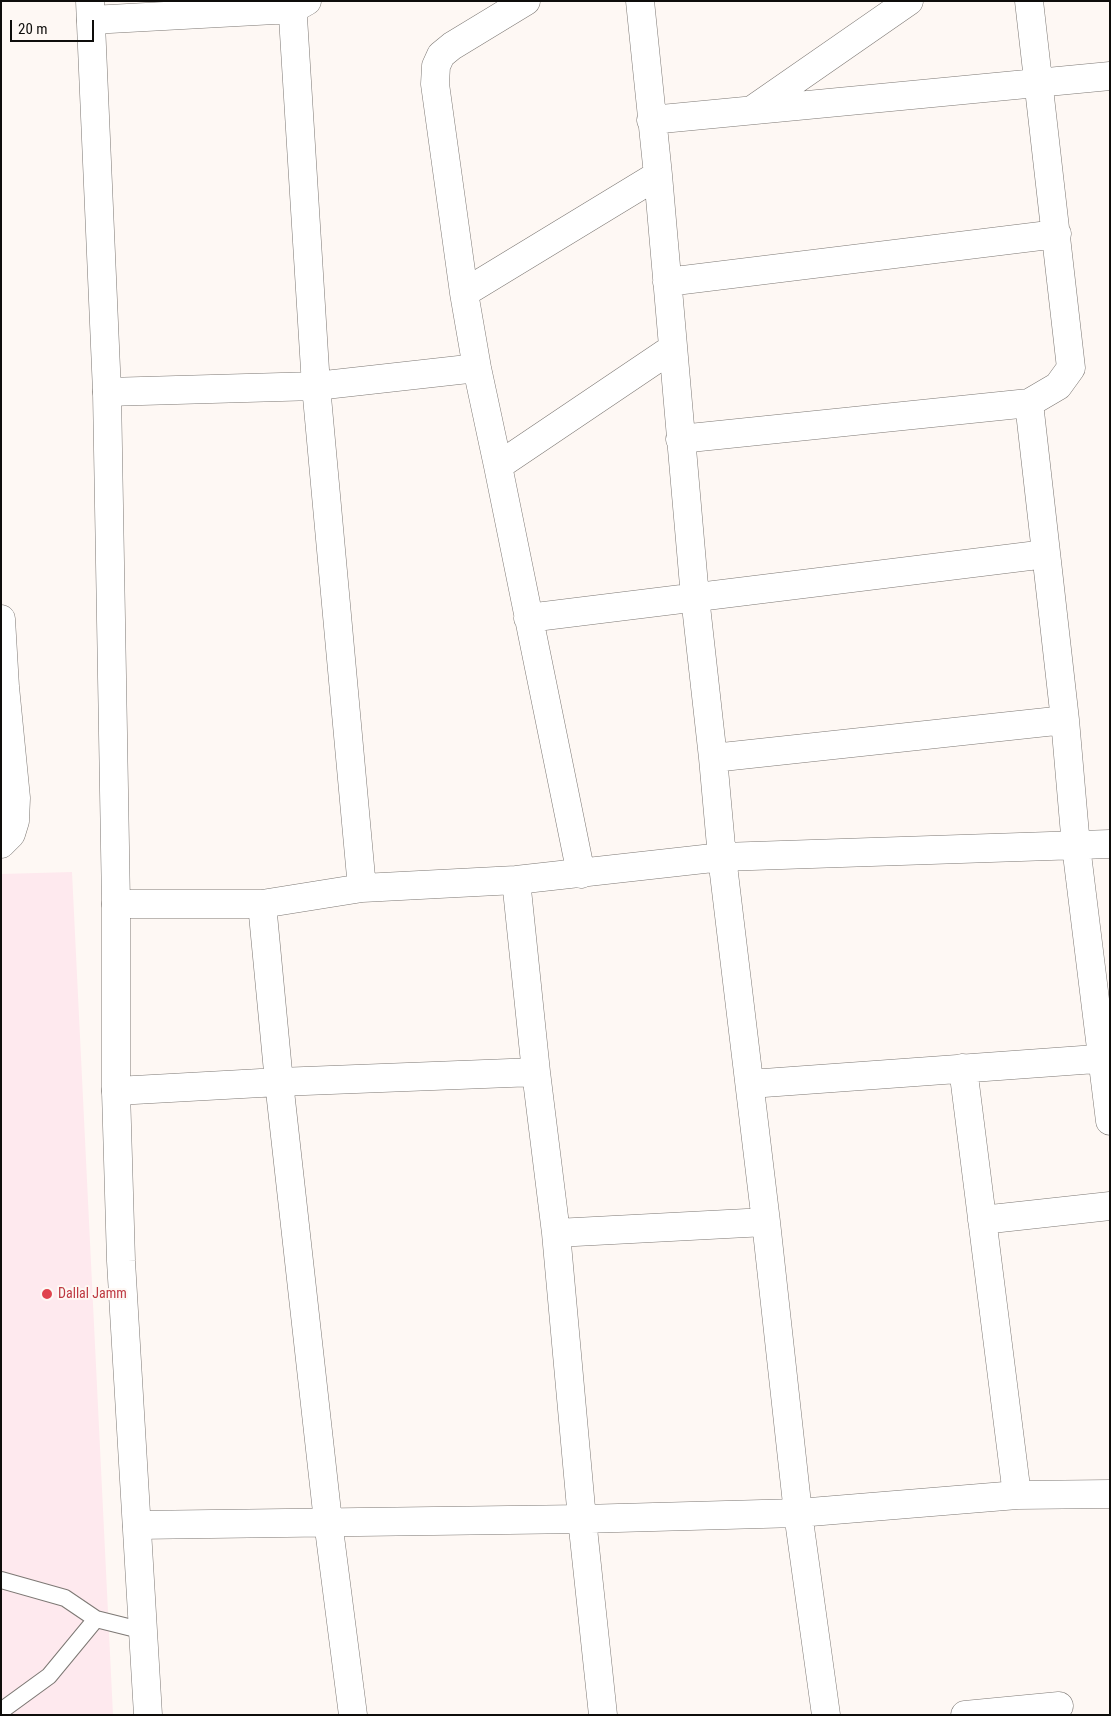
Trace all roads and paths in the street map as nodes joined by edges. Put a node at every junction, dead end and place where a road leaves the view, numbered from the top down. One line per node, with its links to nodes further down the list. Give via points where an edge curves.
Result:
1 (526, 1): 14 (street, via 452,46 441,55 436,66 435,84)
2 (640, 1): 10 (street)
3 (909, 1): 9 (street)
4 (1029, 1): 8 (street)
5 (297, 4): 6 (street); 17 (street)
6 (91, 10): 18 (street)
7 (1110, 76): 8 (street)
8 (1038, 82): 9 (street); 12 (street)
9 (749, 112): 10 (street)
10 (651, 120): 11 (street)
11 (658, 175): 13 (street); 14 (street)
12 (1057, 234): 13 (street); 19 (street, via 1071,368 1058,386)
13 (667, 282): 15 (street)
14 (464, 293): 16 (street)
15 (673, 348): 20 (street); 21 (street)
16 (477, 368): 17 (street); 21 (street)
17 (316, 386): 18 (street); 35 (street)
18 (107, 392): 36 (street)
19 (1029, 403): 20 (street); 22 (street)
20 (680, 439): 23 (street)
21 (498, 466): 24 (street)
22 (1046, 554): 23 (street); 27 (street)
23 (694, 597): 24 (street); 28 (street)
24 (528, 618): 33 (street)
25 (1, 620): 26 (street)
26 (3, 687): 29 (street, via 16,798 11,834)
27 (1064, 720): 28 (street); 31 (street)
28 (713, 758): 32 (street)
29 (1, 844)
30 (1110, 844): 31 (street)
31 (1076, 846): 32 (street); 38 (street)
32 (722, 857): 33 (street); 42 (street)
33 (581, 874): 34 (street)
34 (516, 880): 35 (street); 40 (street)
35 (362, 888): 37 (street)
36 (116, 904): 37 (street); 43 (street)
37 (262, 904): 41 (street)
38 (1106, 1058): 39 (street); 44 (street)
39 (963, 1068): 42 (street); 46 (street)
40 (536, 1072): 41 (street); 48 (street)
41 (279, 1082): 43 (street); 53 (street)
42 (750, 1084): 47 (street)
43 (116, 1091): 54 (street, via 121,1261)
44 (1110, 1121)
45 (1110, 1206): 46 (street)
46 (982, 1220): 50 (street)
47 (766, 1222): 48 (street); 51 (street)
48 (556, 1233): 52 (street)
49 (1110, 1494): 50 (street)
50 (1017, 1496): 51 (street)
51 (798, 1513): 52 (street); 63 (street)
52 (582, 1519): 53 (street); 62 (street)
53 (328, 1521): 54 (street); 61 (street)
54 (137, 1525): 57 (street)
55 (1, 1580): 56 (lane, via 65,1598)
56 (96, 1619): 57 (lane); 59 (lane, via 49,1676)
57 (144, 1631): 60 (street)
58 (1059, 1706): 64 (street)
59 (1, 1711)
60 (148, 1715)
61 (353, 1715)
62 (603, 1715)
63 (826, 1715)
64 (965, 1715)

